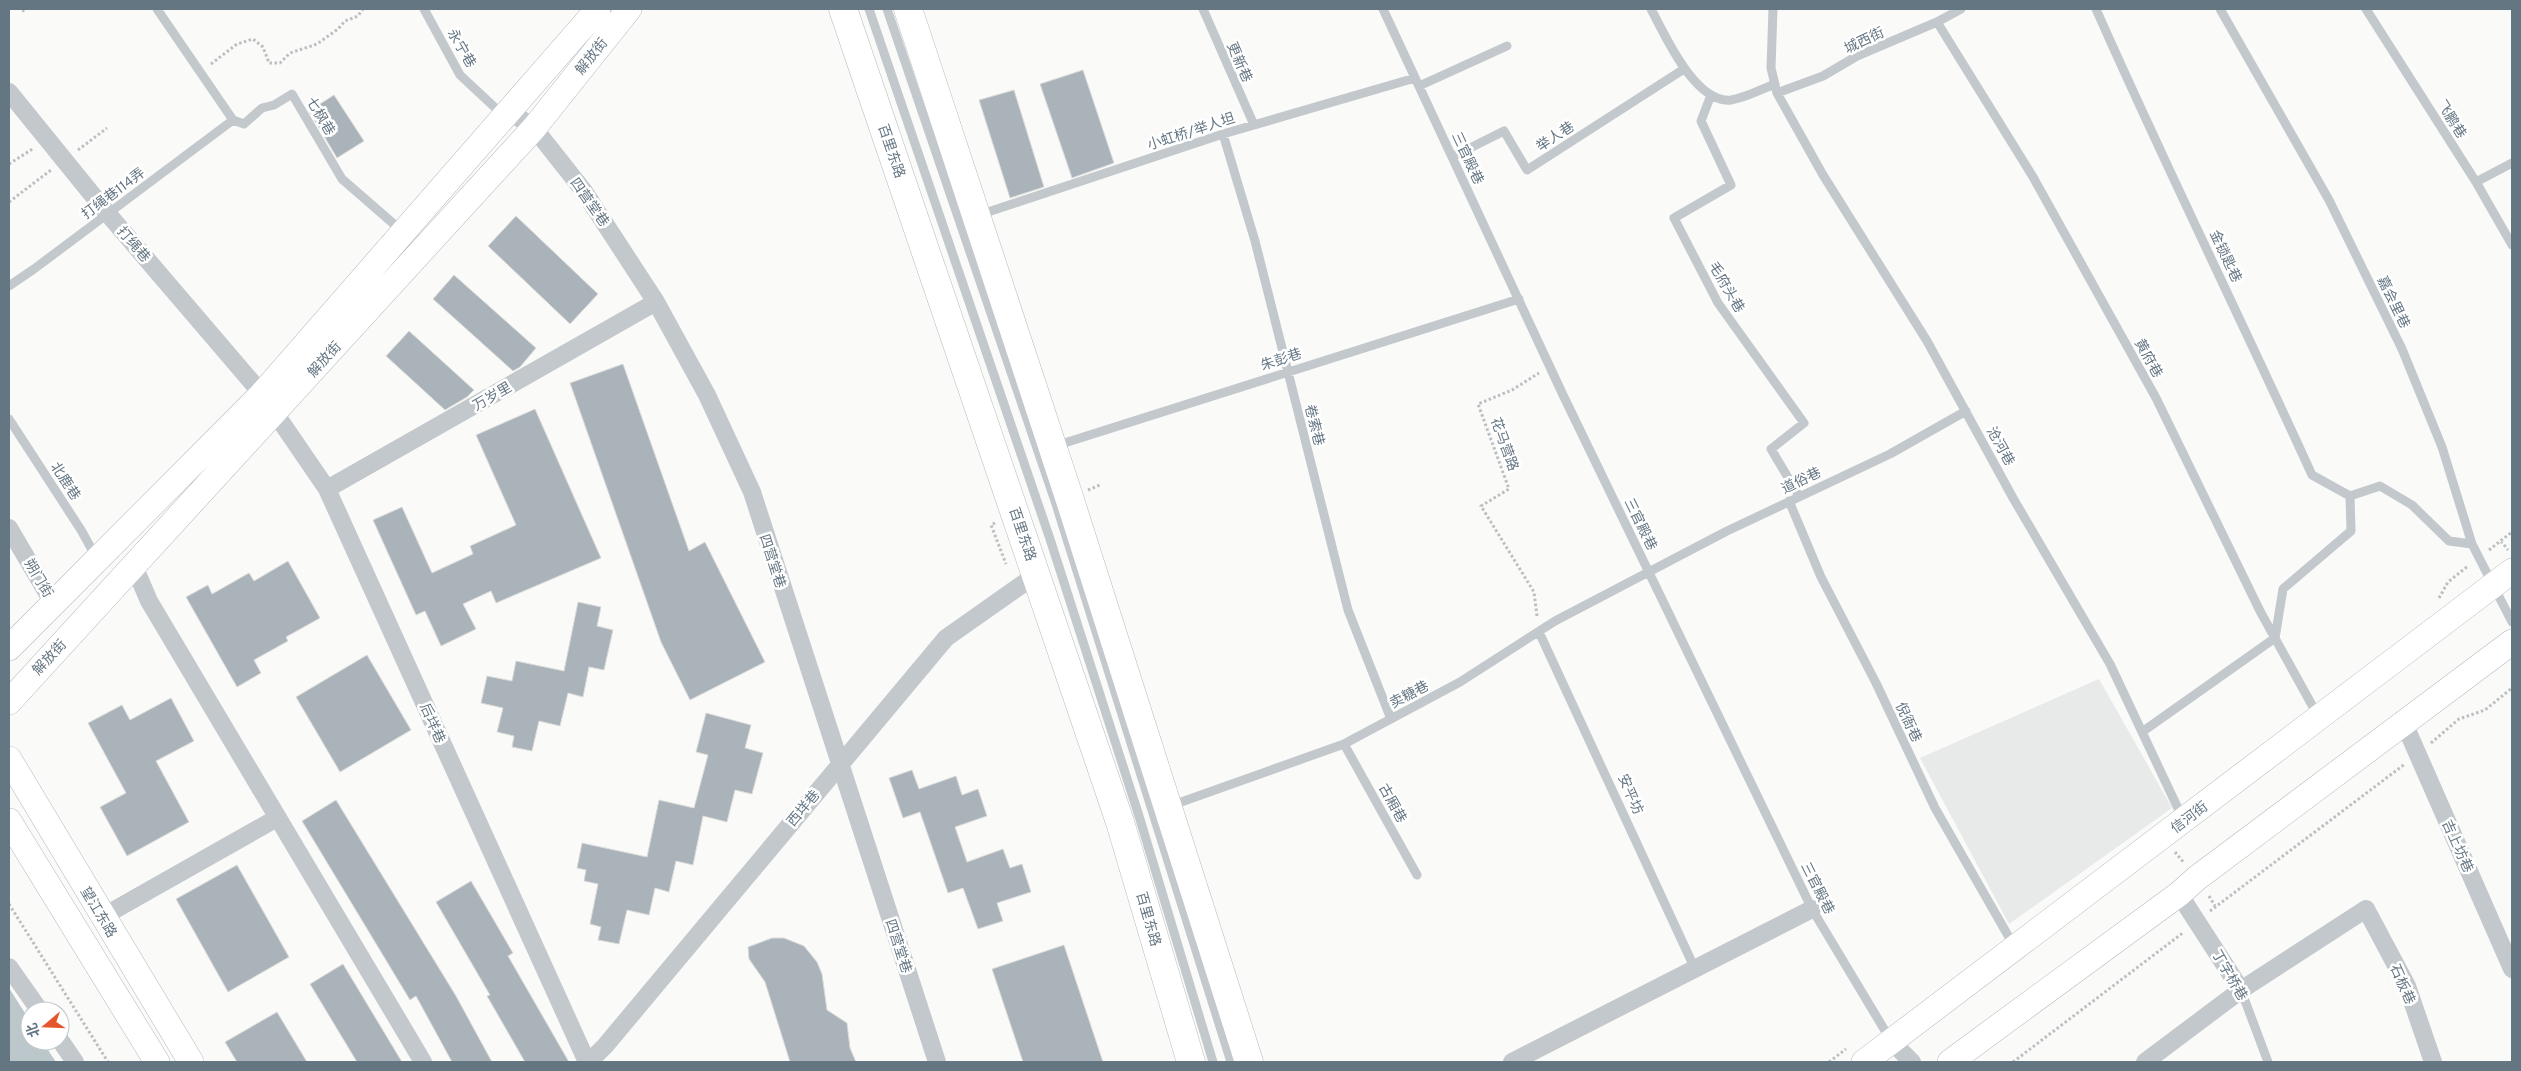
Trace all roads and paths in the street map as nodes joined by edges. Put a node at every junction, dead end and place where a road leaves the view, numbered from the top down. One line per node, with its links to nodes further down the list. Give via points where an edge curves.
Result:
1 (27, 9): 19 (path)
2 (157, 9): 23 (lane)
3 (364, 9): 23 (path, via 317,44 290,53 280,63 269,62 263,47 253,39 237,44)
4 (424, 9): 28 (lane, 永宁巷, via 460,75)
5 (598, 9): 28 (main road, 解放街)
6 (629, 9): 32 (main road, 解放街)
7 (843, 9): 63 (main road, 百里东路)
8 (869, 9): 107 (lane, via 1050,539 1139,816)
9 (888, 9): 108 (lane, via 1054,501)
10 (908, 9): 42 (main road)
11 (1203, 9): 30 (lane, 更新巷)
12 (1383, 9): 24 (lane, 三官殿巷)
13 (1651, 9): 22 (lane)
14 (1773, 9): 25 (lane, via 1771,68)
15 (1961, 9): 20 (lane, 城西街)
16 (2096, 9): 56 (lane, 金锁匙巷, via 2312,475)
17 (2220, 9): 59 (lane, 嘉会里巷, via 2329,200 2402,349 2442,447)
18 (2366, 9): 39 (lane, 飞鹏巷)
19 (22, 11)
20 (1936, 22): 25 (lane, 城西街, via 1858,56 1823,76); 68 (lane, 黄府巷, via 2033,176 2156,398)
21 (1507, 46): 24 (lane, 小虹桥/举人坦)
22 (1684, 69): 27 (lane); 35 (lane, 举人巷, via 1527,170 1504,131)
23 (201, 73): 29 (lane)
24 (1417, 82): 30 (lane, 小虹桥/举人坦); 35 (lane, 三官殿巷)
25 (1776, 89): 27 (lane, 城西街, via 1731,100); 51 (lane, 沧河巷, via 1823,175 1927,341)
26 (9, 92): 34 (street, 打绳巷)
27 (1711, 95): 55 (lane, 毛府头巷, via 1701,120 1732,185 1674,218 1718,303 1804,423 1771,449)
28 (507, 113): 32 (street, 四营堂巷); 43 (main road, 解放街)
29 (233, 120): 41 (lane, 打绳巷114弄); 43 (lane, 七枫巷, via 244,124 262,108 292,94 342,179)
30 (1254, 125): 33 (lane, 小虹桥/举人坦)
31 (107, 128): 36 (path)
32 (534, 128): 47 (street, 四营堂巷, via 583,190); 50 (main road, 解放街)
33 (1223, 134): 42 (lane, 小虹桥/举人坦); 49 (lane, 卷索巷)
34 (47, 139): 36 (street, 打绳巷); 38 (path)
35 (1452, 157): 46 (lane, 三官殿巷)
36 (64, 160): 40 (path); 41 (street, 打绳巷)
37 (2512, 163): 39 (lane)
38 (9, 164)
39 (2476, 182): 44 (lane, 飞鹏巷)
40 (9, 202)
41 (108, 214): 45 (lane, 打绳巷114弄); 50 (street, 打绳巷)
42 (977, 216): 53 (main road)
43 (403, 233): 50 (main road, 解放街)
44 (2512, 245)
45 (9, 286)
46 (1519, 299): 48 (lane, 三官殿巷); 49 (lane, 朱彭巷)
47 (656, 302): 54 (street, 万岁里); 80 (street, 四营堂巷, via 707,396 752,492)
48 (1550, 366): 62 (lane, 三官殿巷); 67 (path, 花马营路, via 1512,390 1478,404 1509,489 1481,506 1534,592)
49 (1288, 371): 53 (lane, 朱彭巷); 74 (lane, 卷索巷, via 1348,610)
50 (268, 404): 54 (street, 后垟巷); 60 (main road, 解放街); 61 (main road, 解放街)
51 (1966, 411): 55 (lane, 道俗巷, via 1890,454); 76 (lane, 沧河巷, via 2110,664)
52 (9, 419): 60 (lane, 北鹿巷)
53 (1052, 447): 81 (main road)
54 (327, 489): 104 (street, 后垟巷)
55 (1799, 496): 57 (lane, 道俗巷)
56 (2350, 496): 59 (lane, via 2380,486 2412,505 2449,542); 68 (lane, via 2351,531 2283,589)
57 (1789, 501): 62 (lane, 道俗巷); 91 (lane, 倪衙巷, via 1821,577 1935,808)
58 (9, 528): 65 (street, 朔门街)
59 (2472, 544): 64 (lane, 嘉会里巷)
60 (97, 560): 65 (main road, 解放街)
61 (134, 566): 72 (main road, 解放街); 82 (street, via 149,601)
62 (1649, 573): 67 (lane, 卖糖巷); 88 (lane, 三官殿巷)
63 (1037, 574): 80 (street, 西垟巷, via 946,638); 106 (main road, 百里东路, via 1120,822)
64 (2503, 577): 66 (lane, 嘉会里巷); 73 (main road, 信河街)
65 (54, 603): 70 (main road, 解放街)
66 (2512, 622)
67 (1539, 632): 74 (lane, 卖糖巷, via 1460,682); 93 (lane, 安平坊)
68 (2275, 638): 73 (lane, 黄府巷); 76 (lane)
69 (2512, 642): 75 (main road)
70 (9, 648)
71 (2512, 688): 78 (path, via 2485,710 2459,719)
72 (9, 702)
73 (2319, 718): 84 (main road, 信河街)
74 (1391, 719): 77 (lane, 卖糖巷)
75 (2404, 723): 78 (street, 吉上坊巷); 86 (main road)
76 (2142, 732): 84 (lane, 沧河巷)
77 (1344, 744): 81 (lane, 卖糖巷); 85 (lane, 古厢巷)
78 (2418, 755): 90 (path); 94 (street, 吉上坊巷)
79 (9, 760): 89 (main road, 望江东路)
80 (839, 765): 104 (street, 西垟巷, via 606,1046); 105 (street, 四营堂巷)
81 (1168, 807): 109 (main road)
82 (277, 818): 89 (street); 103 (street)
83 (9, 820): 101 (main road, 望江东路)
84 (2184, 821): 91 (main road, 信河街)
85 (1417, 876)
86 (2179, 894): 90 (street, 丁字桥巷); 113 (main road)
87 (9, 904): 100 (path)
88 (1812, 909): 93 (street); 97 (lane, 三官殿巷)
89 (102, 917): 102 (main road, 望江东路)
90 (2197, 922): 95 (street, 丁字桥巷); 114 (path)
91 (2015, 948): 97 (main road, 信河街)
92 (9, 967): 96 (street)
93 (1695, 969): 110 (street)
94 (2512, 969)
95 (2241, 990): 115 (street); 116 (lane, 丁字桥巷); 117 (street, 石板巷, via 2366,908 2407,986)
96 (33, 1001)
97 (1891, 1041): 111 (main road, 信河街); 112 (street)
98 (68, 1051): 99 (street)
99 (75, 1062)
100 (108, 1062)
101 (157, 1062)
102 (191, 1062)
103 (423, 1062)
104 (588, 1062)
105 (937, 1062)
106 (1191, 1062)
107 (1212, 1062)
108 (1231, 1062)
109 (1249, 1062)
110 (1512, 1062)
111 (1864, 1062)
112 (1912, 1062)
113 (1950, 1062)
114 (2013, 1062)
115 (2145, 1062)
116 (2268, 1062)
117 (2433, 1062)

